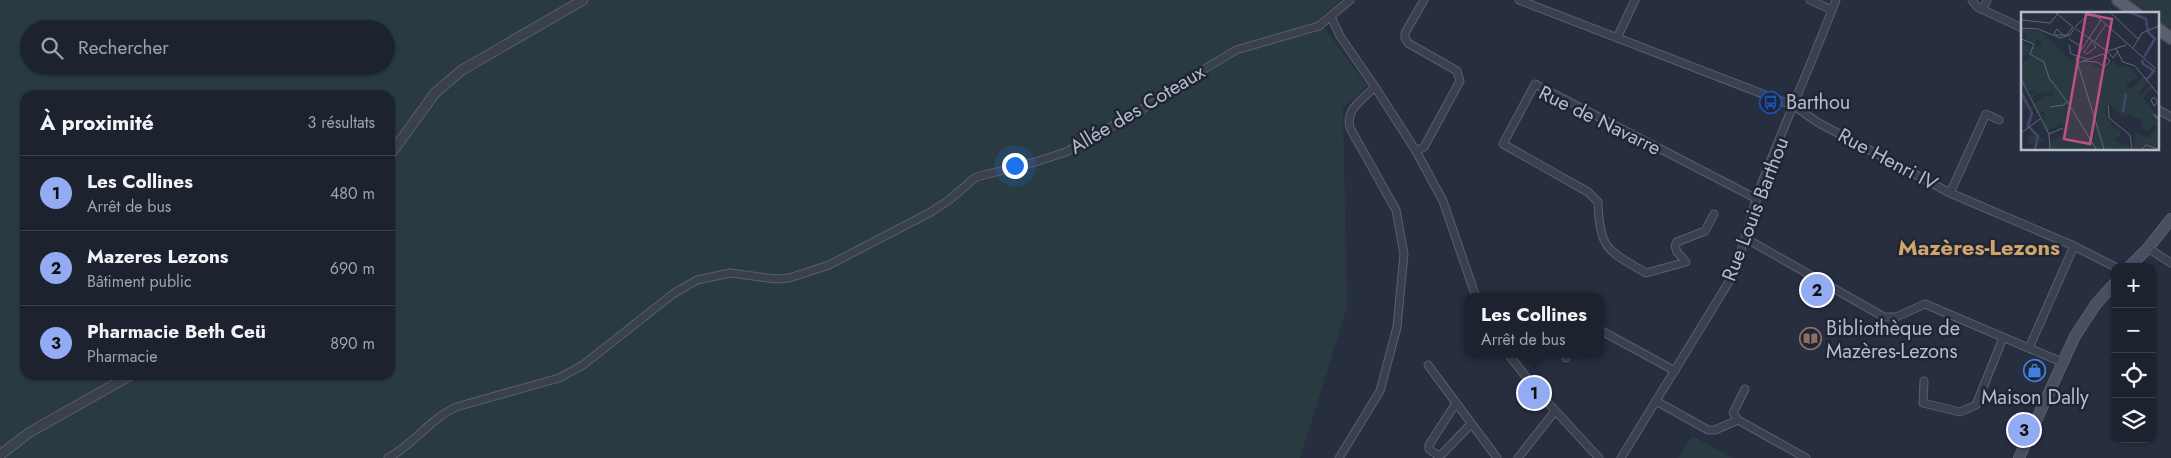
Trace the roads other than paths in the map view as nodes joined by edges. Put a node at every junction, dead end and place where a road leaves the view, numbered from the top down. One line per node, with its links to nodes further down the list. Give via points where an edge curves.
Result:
1 (583, 0): 24 (street, via 462,70 435,93)
2 (1350, 0): 14 (street)
3 (1424, 0): 25 (street, via 1405,38 1408,43 1457,71 1460,81 1424,146)
4 (1519, 0): 17 (street, Rue Henri IV)
5 (1635, 0): 17 (street)
6 (1810, 0): 12 (street)
7 (1836, 0): 12 (street, Rue Louis Barthou)
8 (1972, 0): 11 (street)
9 (1987, 0): 11 (street)
10 (2118, 0): 13 (main road)
11 (1983, 9): 15 (street)
12 (1832, 10): 20 (street, Rue Louis Barthou)
13 (2134, 12)
14 (1331, 17): 19 (street); 54 (street, Allée des Coteaux, via 1319,26 1236,50 1158,100 1066,152 976,177 931,212 829,265 790,278 730,273 697,280 673,294 583,365 559,378 456,406 441,414 400,452)
15 (2021, 28)
16 (2158, 29): 18 (main road)
17 (1617, 38): 20 (street, Rue Henri IV)
18 (2171, 38)
19 (1375, 87): 25 (street); 55 (street, via 1350,112 1348,120 1396,210 1404,254 1397,327 1380,391)
20 (1794, 106): 26 (street, Rue Henri IV, via 1817,122); 27 (street, Rue Louis Barthou)
21 (2158, 110): 22 (street)
22 (2171, 117)
23 (1999, 120): 26 (street, via 1986,114)
24 (395, 148)
25 (1416, 151): 37 (street, via 1443,201)
26 (1950, 193): 31 (street, Rue Henri IV)
27 (1757, 199): 28 (street, Rue de Navarre, via 1535,84 1503,144 1588,192 1598,202 1603,242 1617,256 1646,273 1686,262 1677,252 1677,242 1705,231); 30 (street, Rue Louis Barthou)
28 (1714, 214)
29 (2171, 219): 32 (main road)
30 (1745, 238): 39 (street, via 1884,317 1896,317 1924,304); 44 (street, Rue Louis Barthou, via 1730,280)
31 (2074, 246): 35 (street, Rue Henri IV); 40 (street)
32 (2148, 248): 33 (main road); 34 (street)
33 (2133, 263)
34 (2171, 263)
35 (2111, 265)
36 (2111, 288): 42 (main road, via 2075,336)
37 (1475, 293)
38 (1604, 332): 44 (street)
39 (2004, 338): 40 (street); 46 (street, via 1976,405 1969,409 1960,412 1923,403)
40 (2028, 348): 42 (street)
41 (1511, 358): 50 (street)
42 (2064, 363): 61 (main road)
43 (1428, 365): 49 (street)
44 (1675, 371): 48 (street, Rue Louis Barthou)
45 (122, 380): 53 (street, via 30,432)
46 (1924, 381)
47 (1746, 389): 51 (street, via 1733,413)
48 (1656, 401): 51 (street, via 1708,430); 59 (street, Rue Louis Barthou)
49 (1456, 403): 52 (street); 52 (street, via 1429,449 1437,455 1442,454)
50 (1555, 411): 57 (street); 58 (street)
51 (1738, 420): 60 (street)
52 (1471, 424): 56 (street)
53 (0, 454)
54 (388, 458)
55 (1339, 458)
56 (1497, 458)
57 (1518, 458)
58 (1599, 458)
59 (1621, 458)
60 (1806, 458)
61 (2019, 458)

